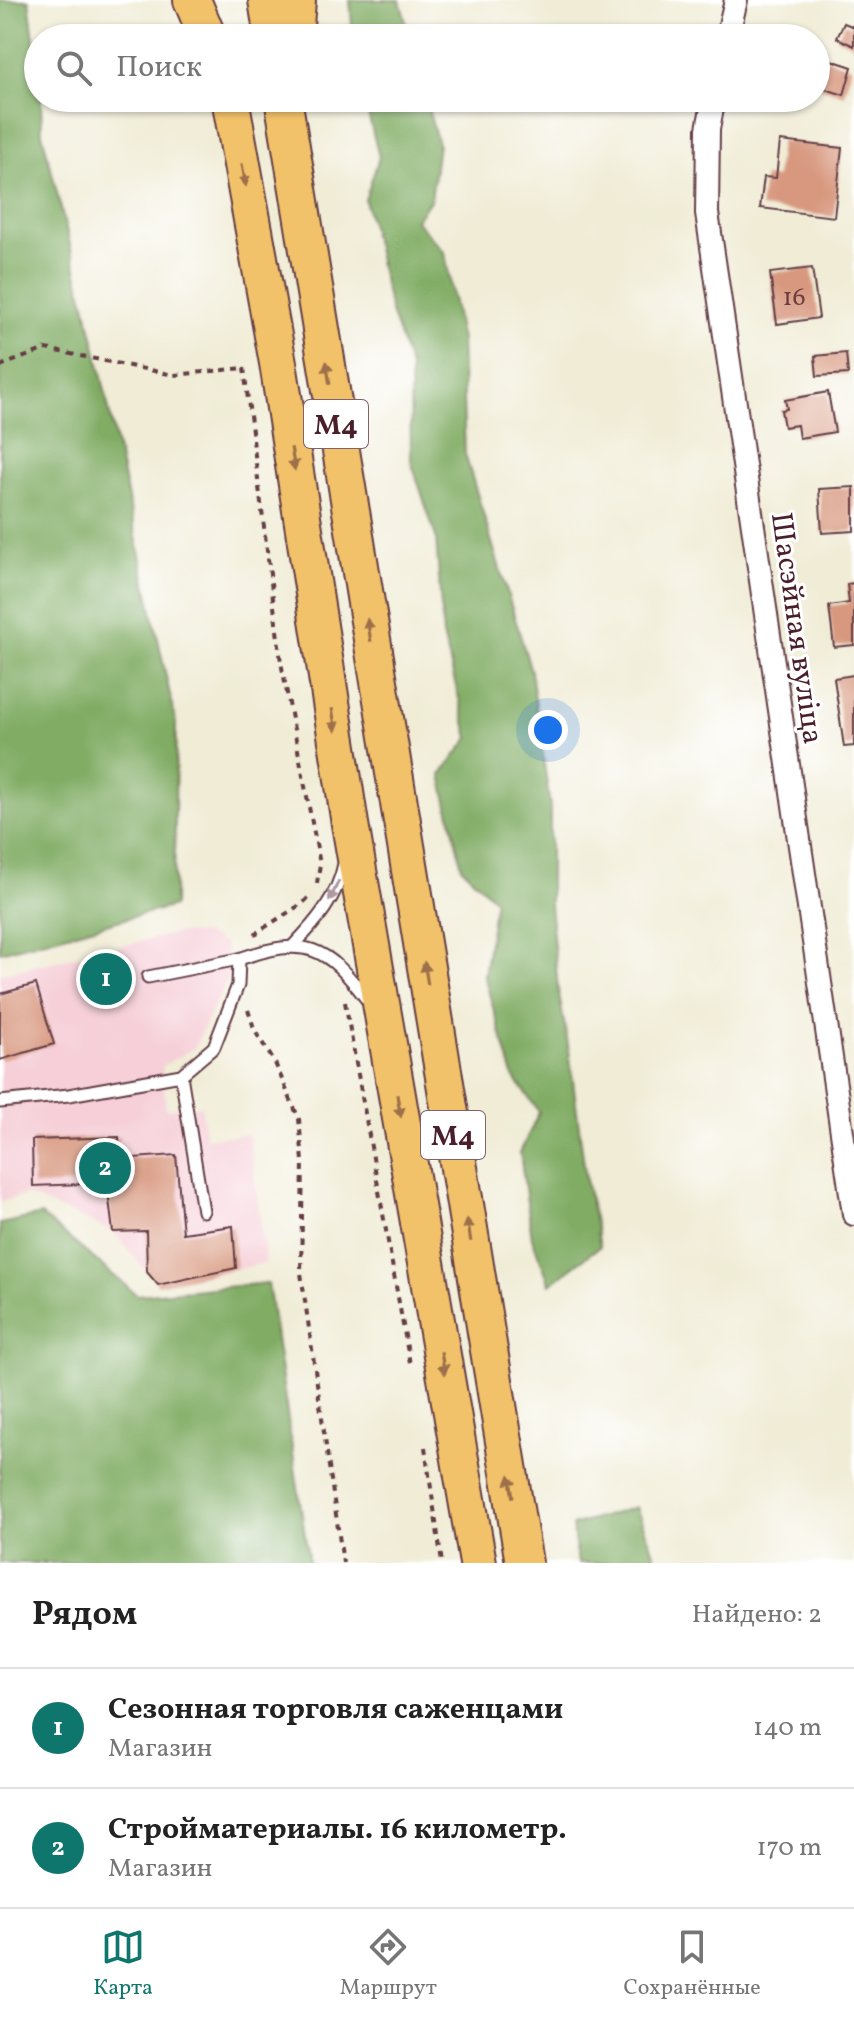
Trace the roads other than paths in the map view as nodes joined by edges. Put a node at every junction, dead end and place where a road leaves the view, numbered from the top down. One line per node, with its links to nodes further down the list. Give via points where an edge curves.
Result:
1 (192, 0): 6 (highway)
2 (214, 0): 7 (highway)
3 (267, 0): 8 (highway)
4 (297, 0): 9 (highway)
5 (736, 0): 10 (street)
6 (202, 24)
7 (218, 24)
8 (271, 24)
9 (295, 24)
10 (730, 24)
11 (233, 112): 16 (highway, М4, one-way to 16, via 278,363)
12 (285, 112): 15 (highway, М4)
13 (291, 112): 15 (highway)
14 (711, 112): 24 (street, Шасэйная вуліца, via 707,213)
15 (290, 142): 26 (highway, М4, one-way to 15)
16 (350, 824): 17 (lane, one-way to 17, via 343,872 333,897); 20 (highway, М4)
17 (293, 946): 18 (lane); 20 (lane, via 329,957 351,978)
18 (239, 959): 19 (lane); 21 (lane, via 238,985 214,1047)
19 (148, 977)
20 (385, 1030): 25 (highway, М4, one-way to 25)
21 (181, 1075): 22 (lane); 23 (lane)
22 (0, 1102)
23 (203, 1211)
24 (854, 1214)
25 (478, 1563)
26 (524, 1563)

